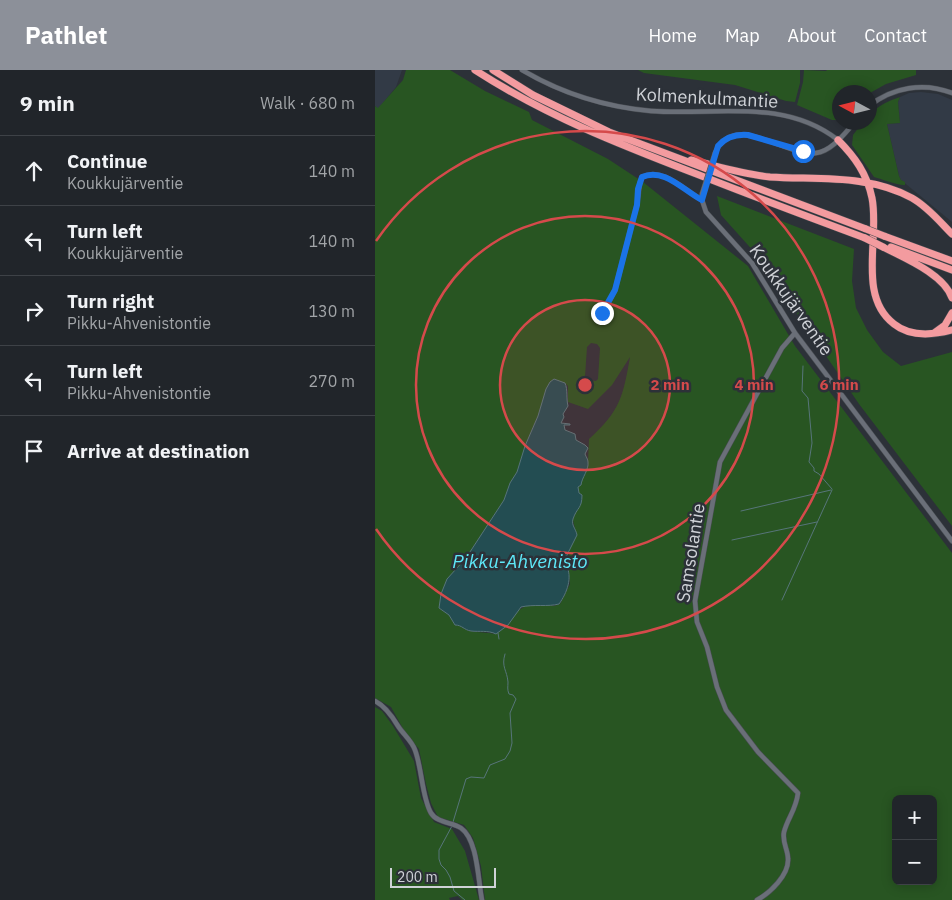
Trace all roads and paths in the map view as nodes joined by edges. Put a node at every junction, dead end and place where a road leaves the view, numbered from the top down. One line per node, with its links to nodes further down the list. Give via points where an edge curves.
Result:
1 (475, 70): 12 (highway, bridge, via 534,105 612,142)
2 (493, 70): 8 (highway, via 580,119)
3 (522, 70): 7 (street, Kolmenkulmantie, via 555,87 599,102 656,111 782,114 806,120)
4 (952, 93): 5 (street, via 933,87 907,88)
5 (877, 101)
6 (847, 130): 7 (street)
7 (838, 140): 9 (highway, via 857,162); 10 (street, bridge, via 823,150 810,152 738,135 722,142 715,153)
8 (662, 153): 9 (highway, via 759,176); 13 (highway, bridge)
9 (868, 183): 11 (highway, via 913,198); 20 (highway, via 874,211 872,274 877,302 884,315 898,328)
10 (702, 197): 17 (street, via 653,174 642,177 615,290); 19 (street, Koukkujärventie, via 706,212 752,263)
11 (952, 234)
12 (883, 246): 14 (highway); 15 (highway, via 934,276 946,286)
13 (952, 262)
14 (952, 270)
15 (952, 298)
16 (952, 313): 20 (highway, via 945,325)
17 (600, 320)
18 (952, 330): 20 (highway)
19 (795, 333): 21 (street, Koukkujärventie); 24 (street, Samsolantie, via 782,348 720,462 695,601 697,622 727,710 758,752 798,793 783,843 789,859 787,866 772,891)
20 (931, 334)
21 (952, 541)
22 (375, 701): 23 (street, via 385,708 415,748 432,814 460,827 469,836)
23 (482, 900)
24 (757, 900)

